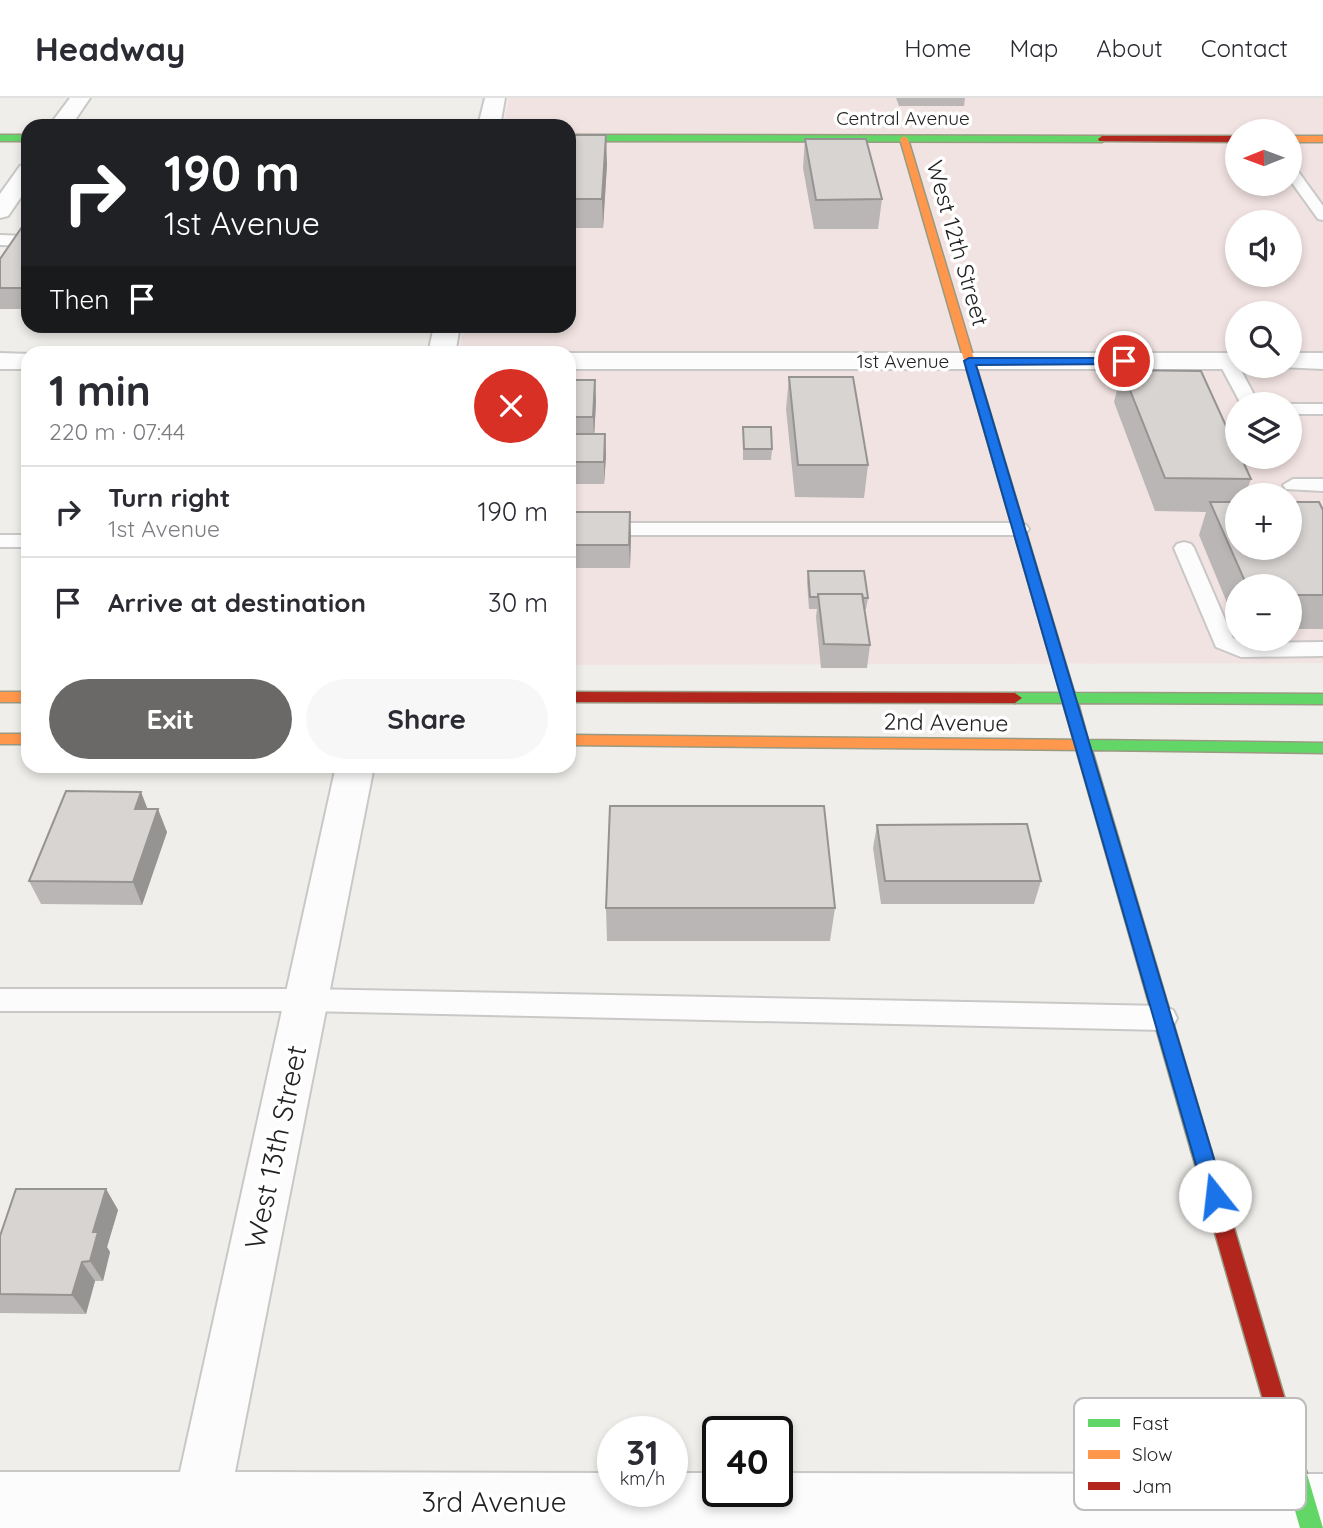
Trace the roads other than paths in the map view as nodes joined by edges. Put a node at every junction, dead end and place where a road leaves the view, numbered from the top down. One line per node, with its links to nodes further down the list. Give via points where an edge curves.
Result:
1 (80, 98): 3 (street)
2 (495, 98): 4 (street)
3 (65, 119)
4 (490, 119)
5 (0, 138): 6 (street)
6 (21, 138)
7 (576, 138): 8 (street, Central Avenue)
8 (904, 139): 9 (street, Central Avenue); 21 (street, West 12th Street)
9 (1225, 139)
10 (1302, 139): 11 (street)
11 (1323, 139)
12 (21, 181): 14 (street)
13 (1302, 187): 15 (lane)
14 (0, 211)
15 (1323, 216)
16 (0, 240): 17 (lane)
17 (21, 241)
18 (0, 361): 19 (street)
19 (21, 361)
20 (576, 361): 21 (street, 1st Avenue)
21 (969, 361): 22 (street, 1st Avenue); 30 (street, West 12th Street)
22 (1225, 361)
23 (1302, 361): 24 (street)
24 (1323, 361)
25 (1302, 409): 26 (lane)
26 (1323, 409)
27 (1302, 485): 28 (lane)
28 (1323, 485)
29 (576, 528): 30 (lane)
30 (1019, 529): 38 (street, West 12th Street)
31 (0, 541): 32 (lane)
32 (21, 541)
33 (1184, 548): 34 (lane, via 1224,642 1241,650)
34 (1323, 649)
35 (0, 696): 36 (street)
36 (21, 696)
37 (576, 698): 38 (street, 2nd Avenue)
38 (1069, 699): 39 (street, 2nd Avenue); 43 (street, West 12th Street)
39 (1323, 699)
40 (0, 739): 41 (street)
41 (21, 739)
42 (576, 740): 43 (street, 2nd Avenue)
43 (1083, 747): 44 (street, 2nd Avenue); 48 (street, West 12th Street)
44 (1323, 748)
45 (354, 773): 47 (street, West 13th Street)
46 (0, 1000): 47 (lane)
47 (306, 1000): 48 (lane); 53 (street, West 13th Street)
48 (1163, 1018): 49 (street, West 12th Street)
49 (1279, 1398)
50 (1306, 1488): 52 (street, West 12th Street)
51 (0, 1500): 53 (street, 3rd Avenue)
52 (1313, 1511): 53 (street, 3rd Avenue)
53 (199, 1514)

